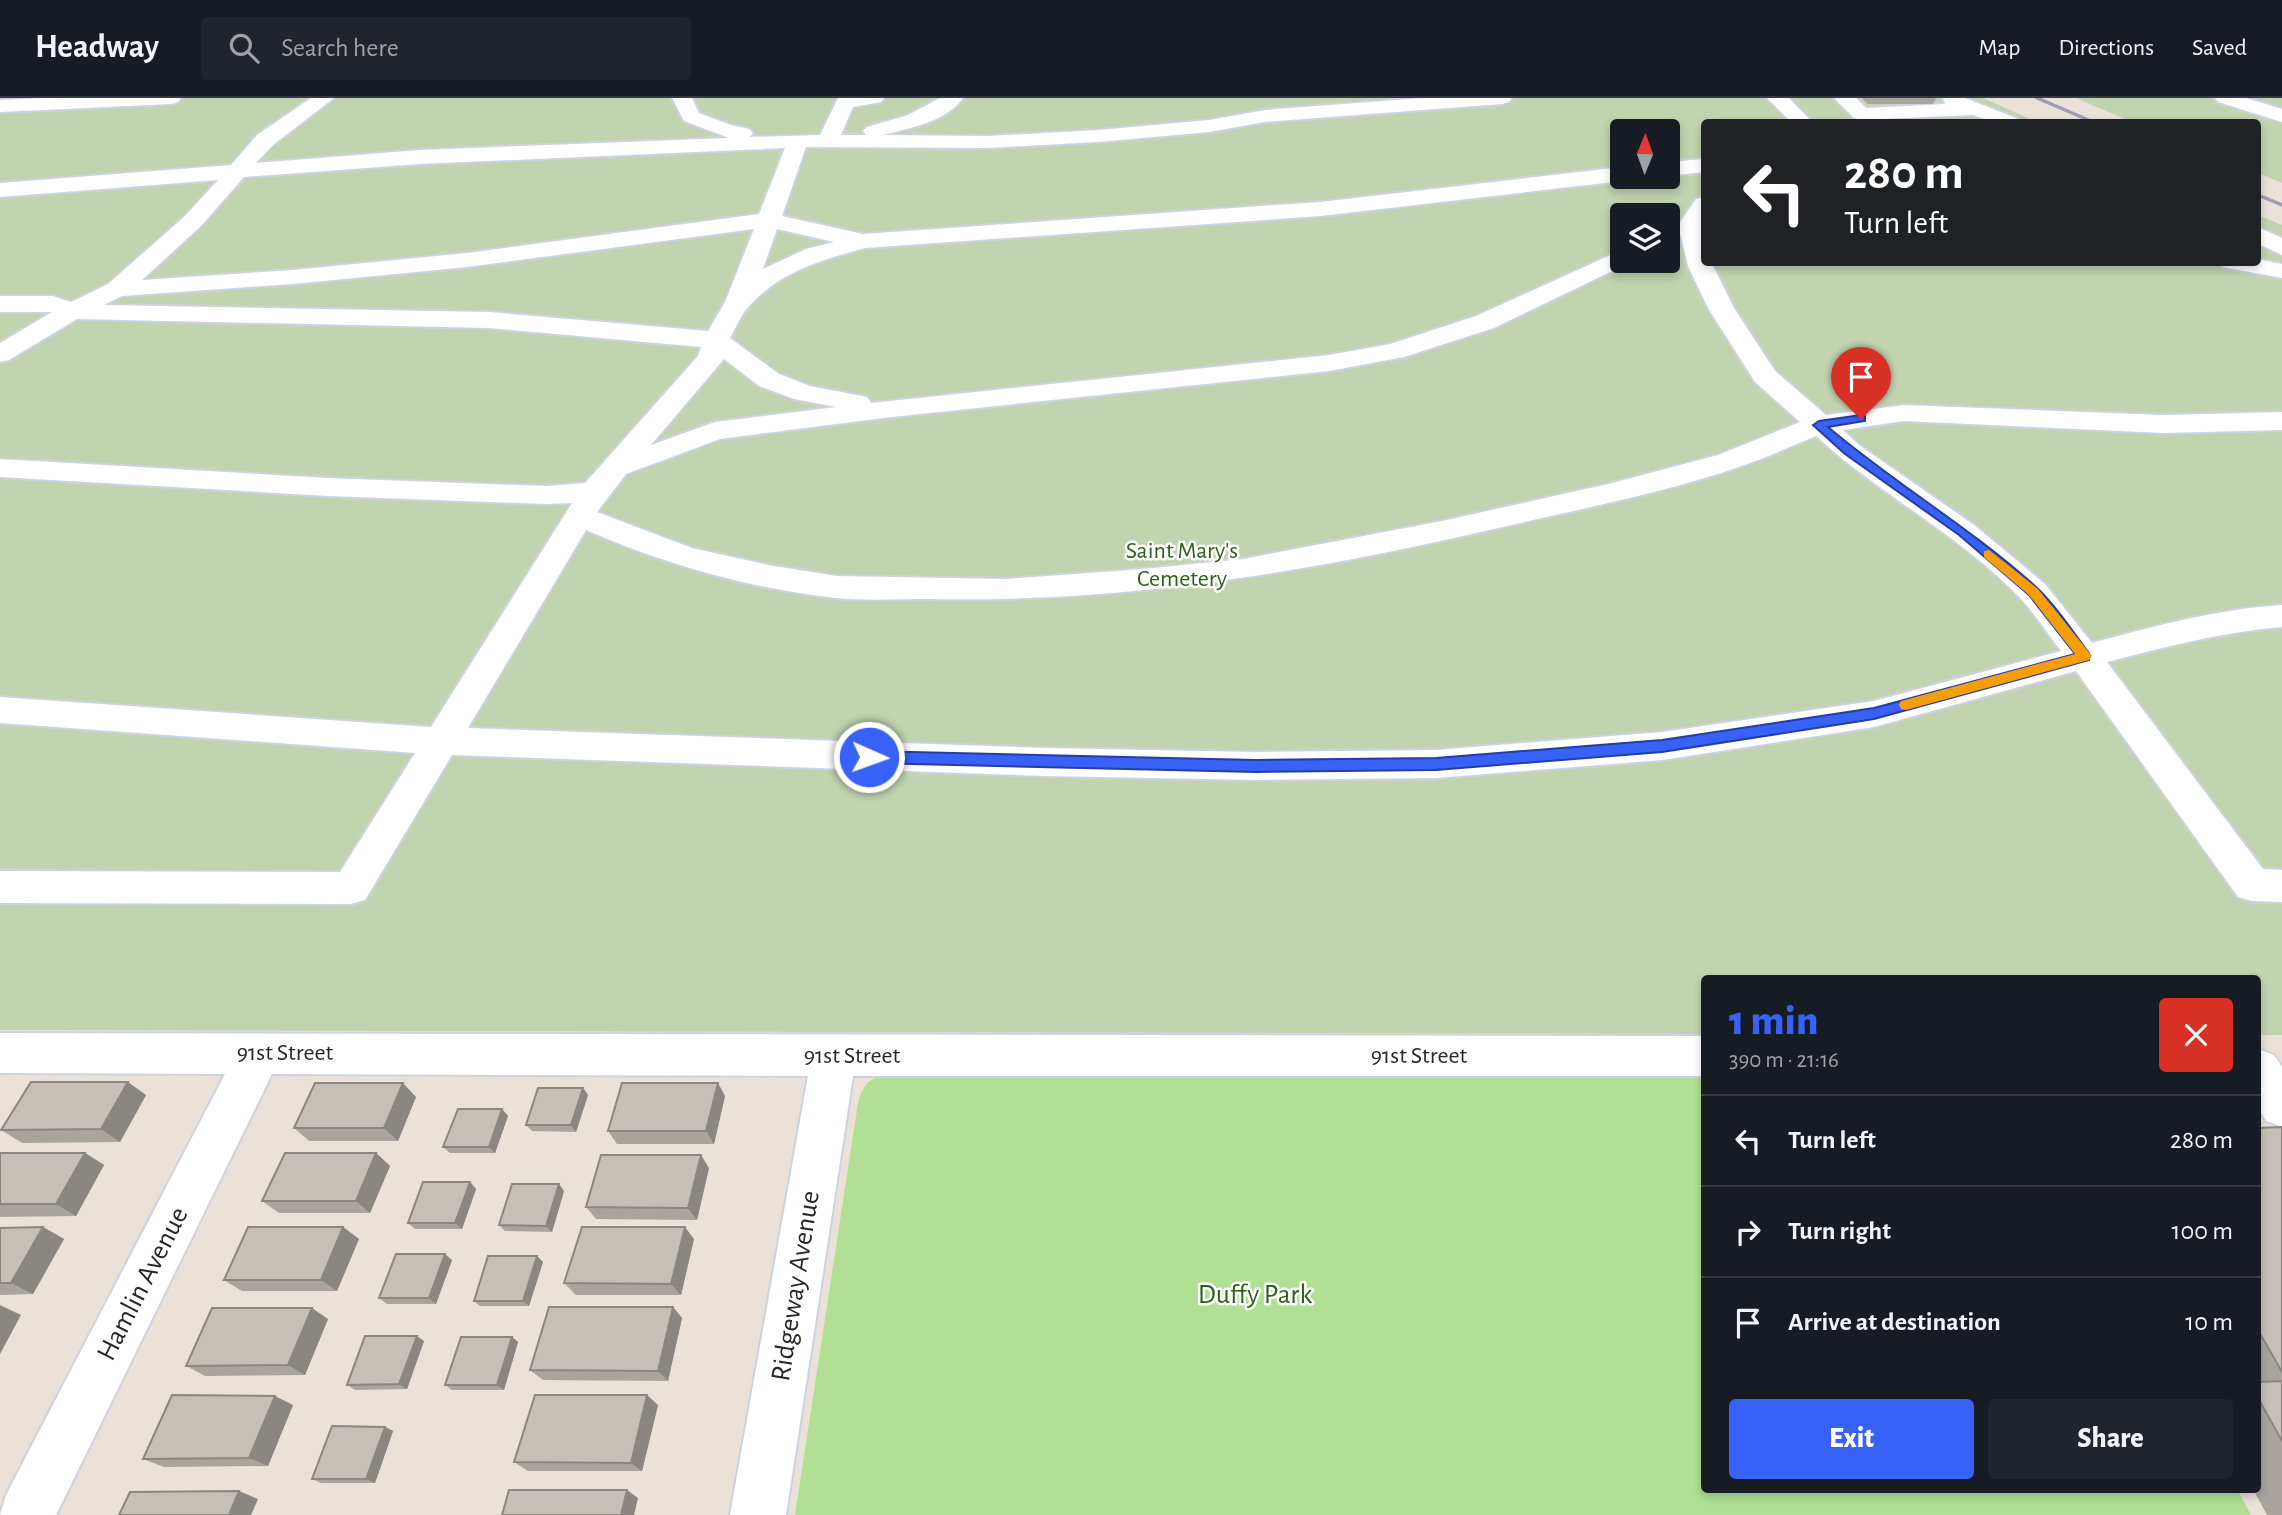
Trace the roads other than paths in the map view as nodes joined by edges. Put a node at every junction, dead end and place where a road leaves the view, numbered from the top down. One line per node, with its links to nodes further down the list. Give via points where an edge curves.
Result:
1 (171, 98): 11 (street)
2 (324, 98): 20 (street, via 265,140)
3 (681, 98): 17 (street, via 691,117 727,131)
4 (874, 98): 16 (street, via 845,102)
5 (953, 98): 16 (street, via 911,121)
6 (1502, 98): 17 (street, via 1265,116 1098,136 988,142)
7 (1777, 98): 14 (street)
8 (1844, 98): 12 (street, via 1861,114)
9 (1949, 98): 12 (street)
10 (2225, 98): 13 (street)
11 (0, 106)
12 (1975, 109): 15 (street)
13 (2282, 116)
14 (1799, 119)
15 (2001, 119)
16 (830, 137): 17 (street)
17 (799, 141): 20 (street, via 420,157); 23 (street)
18 (1701, 166): 19 (street)
19 (1680, 168)
20 (239, 172): 22 (street); 31 (street, via 193,221)
21 (1610, 175): 26 (street, via 1320,209)
22 (0, 190)
23 (766, 220): 26 (street); 31 (street, via 467,260); 32 (street)
24 (1692, 222): 39 (street, via 1700,266 1735,330 1765,376)
25 (2261, 236): 27 (street)
26 (863, 241): 32 (street, via 776,270)
27 (2282, 248)
28 (1610, 265): 37 (street, via 1485,322 1395,351 1329,363)
29 (2254, 266): 30 (street)
30 (2282, 271)
31 (117, 289): 34 (street)
32 (738, 302): 35 (street)
33 (0, 304): 34 (street, via 53,304)
34 (72, 311): 35 (street, via 489,320); 36 (street)
35 (716, 340): 37 (street, via 769,380 804,393); 41 (street, via 711,358)
36 (0, 354)
37 (891, 409): 41 (street, via 715,431)
38 (2282, 421): 39 (street, via 2164,424 1904,412)
39 (1819, 425): 42 (street, via 1728,461 1443,531 1243,569 1004,590 837,587 768,576 684,556 622,534); 44 (street, via 1963,532 2033,592)
40 (0, 468): 42 (street, via 546,495)
41 (616, 468): 42 (street)
42 (587, 504): 46 (street)
43 (2282, 616): 44 (street, via 2174,634)
44 (2084, 656): 46 (street, via 1874,714 1662,746 1436,764 1072,762); 47 (street, via 2252,886)
45 (0, 710): 46 (street)
46 (441, 741): 48 (street, via 351,888)
47 (2282, 886)
48 (0, 887)
49 (0, 1053): 50 (street, 91st Street)
50 (259, 1053): 53 (street, 91st Street); 57 (street, Hamlin Avenue)
51 (2261, 1055): 52 (street)
52 (2282, 1055)
53 (834, 1056): 54 (street, 91st Street); 58 (street, Ridgeway Avenue)
54 (1701, 1056)
55 (2261, 1074): 56 (street)
56 (2282, 1107)
57 (26, 1515)
58 (758, 1515)

